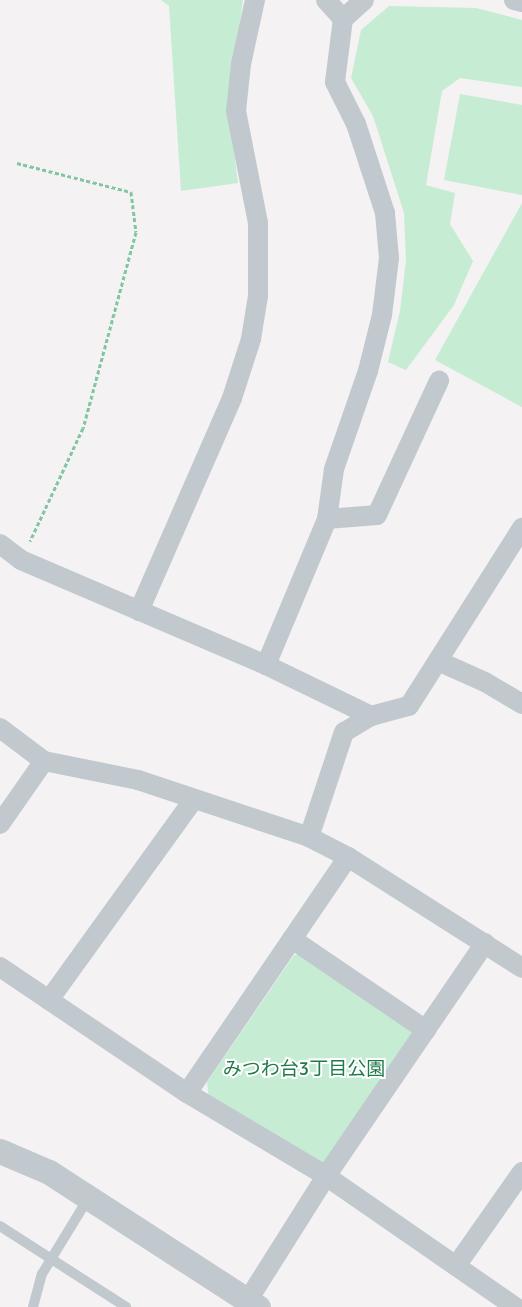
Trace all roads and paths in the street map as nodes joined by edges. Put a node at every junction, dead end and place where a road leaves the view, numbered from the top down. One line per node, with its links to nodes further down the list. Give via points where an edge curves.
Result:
1 (255, 0): 13 (street, via 241,64 236,111 258,223 258,296 251,338 232,398)
2 (326, 0): 6 (street)
3 (364, 0): 6 (street)
4 (514, 0): 5 (street)
5 (522, 2)
6 (344, 19): 9 (street, via 335,82 374,171 385,213 389,258 382,315 368,371 334,469)
7 (17, 163): 12 (path, via 131,192 136,232 83,428)
8 (439, 381): 9 (street, via 377,515)
9 (327, 519): 15 (street)
10 (522, 528): 14 (street)
11 (0, 544): 12 (street)
12 (21, 560): 13 (street)
13 (139, 611): 15 (street)
14 (438, 661): 16 (street, via 485,682); 17 (street, via 409,706)
15 (266, 665): 17 (street)
16 (522, 704)
17 (371, 716): 22 (street, via 344,732)
18 (0, 728): 19 (street)
19 (44, 761): 20 (street, via 138,780); 21 (street)
20 (193, 800): 22 (street); 28 (street)
21 (0, 824)
22 (309, 837): 23 (street)
23 (348, 857): 24 (street); 25 (street)
24 (292, 940): 29 (street); 30 (street)
25 (484, 943): 27 (street); 29 (street)
26 (0, 967): 28 (street)
27 (522, 968)
28 (49, 1000): 30 (street)
29 (426, 1030): 33 (street)
30 (188, 1093): 33 (street)
31 (0, 1151): 34 (street, via 49,1172)
32 (522, 1172): 37 (street)
33 (326, 1176): 37 (street); 38 (street)
34 (89, 1196): 36 (lane); 38 (street)
35 (0, 1226): 36 (lane)
36 (51, 1260): 39 (lane, via 42,1274); 40 (lane)
37 (456, 1266): 41 (street)
38 (253, 1303)
39 (33, 1307)
40 (126, 1307)
41 (515, 1307)

